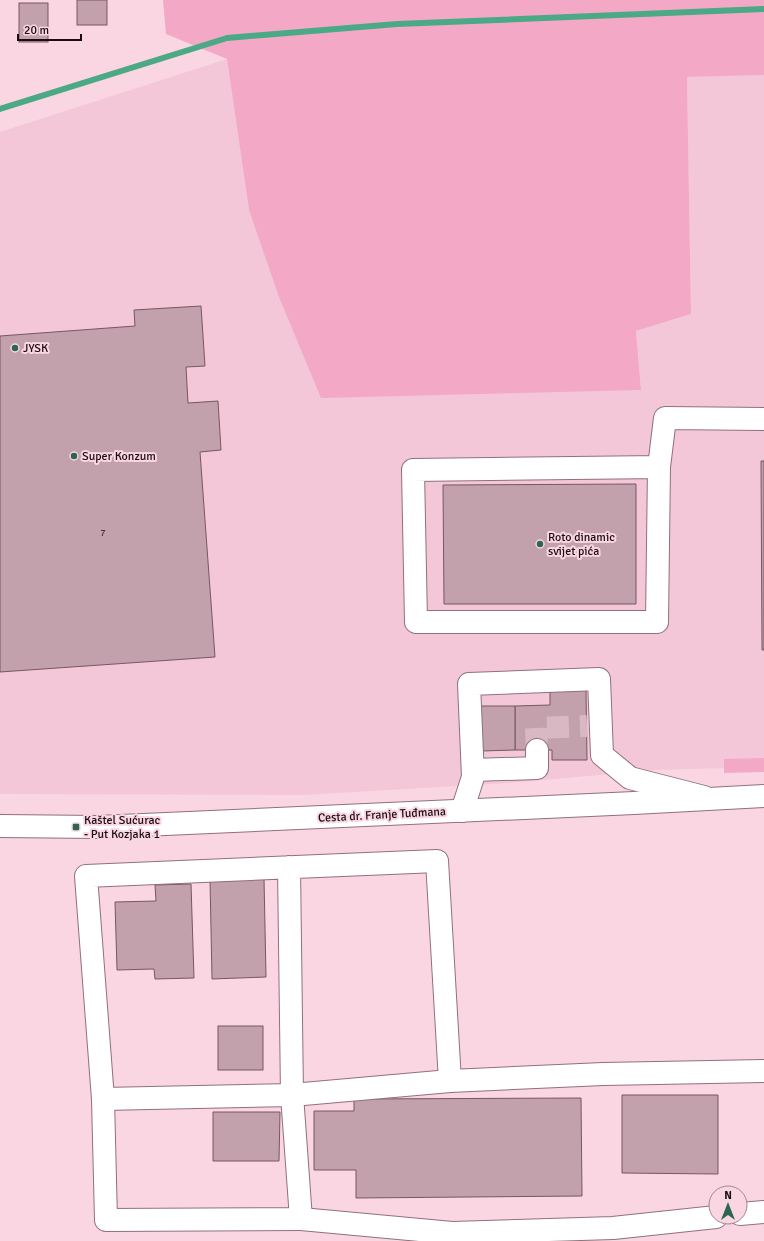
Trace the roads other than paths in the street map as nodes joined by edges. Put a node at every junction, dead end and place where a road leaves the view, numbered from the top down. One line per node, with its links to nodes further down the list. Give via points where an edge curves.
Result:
1 (764, 419): 2 (main road, via 665,418)
2 (659, 467): 2 (main road, via 413,470 416,622 657,622)
3 (537, 750): 4 (main road, via 537,768)
4 (473, 770): 6 (main road, via 469,684 599,679 594,726 602,754 630,778); 7 (main road)
5 (764, 796): 6 (main road, Cesta dr. Franje Tuđmana)
6 (711, 799): 7 (main road, Cesta dr. Franje Tuđmana)
7 (462, 811): 8 (main road, Cesta dr. Franje Tuđmana, via 98,827)
8 (0, 826)
9 (289, 867): 11 (main road, via 437,861); 12 (main road); 13 (main road, via 86,876)
10 (764, 1071): 11 (main road, via 603,1074)
11 (450, 1081): 12 (main road)
12 (292, 1095): 13 (main road); 16 (main road)
13 (103, 1099): 16 (main road, via 106,1220)
14 (764, 1212): 15 (main road)
15 (748, 1213)
16 (301, 1218): 18 (main road)
17 (708, 1218): 18 (main road, via 613,1228)
18 (452, 1237)

